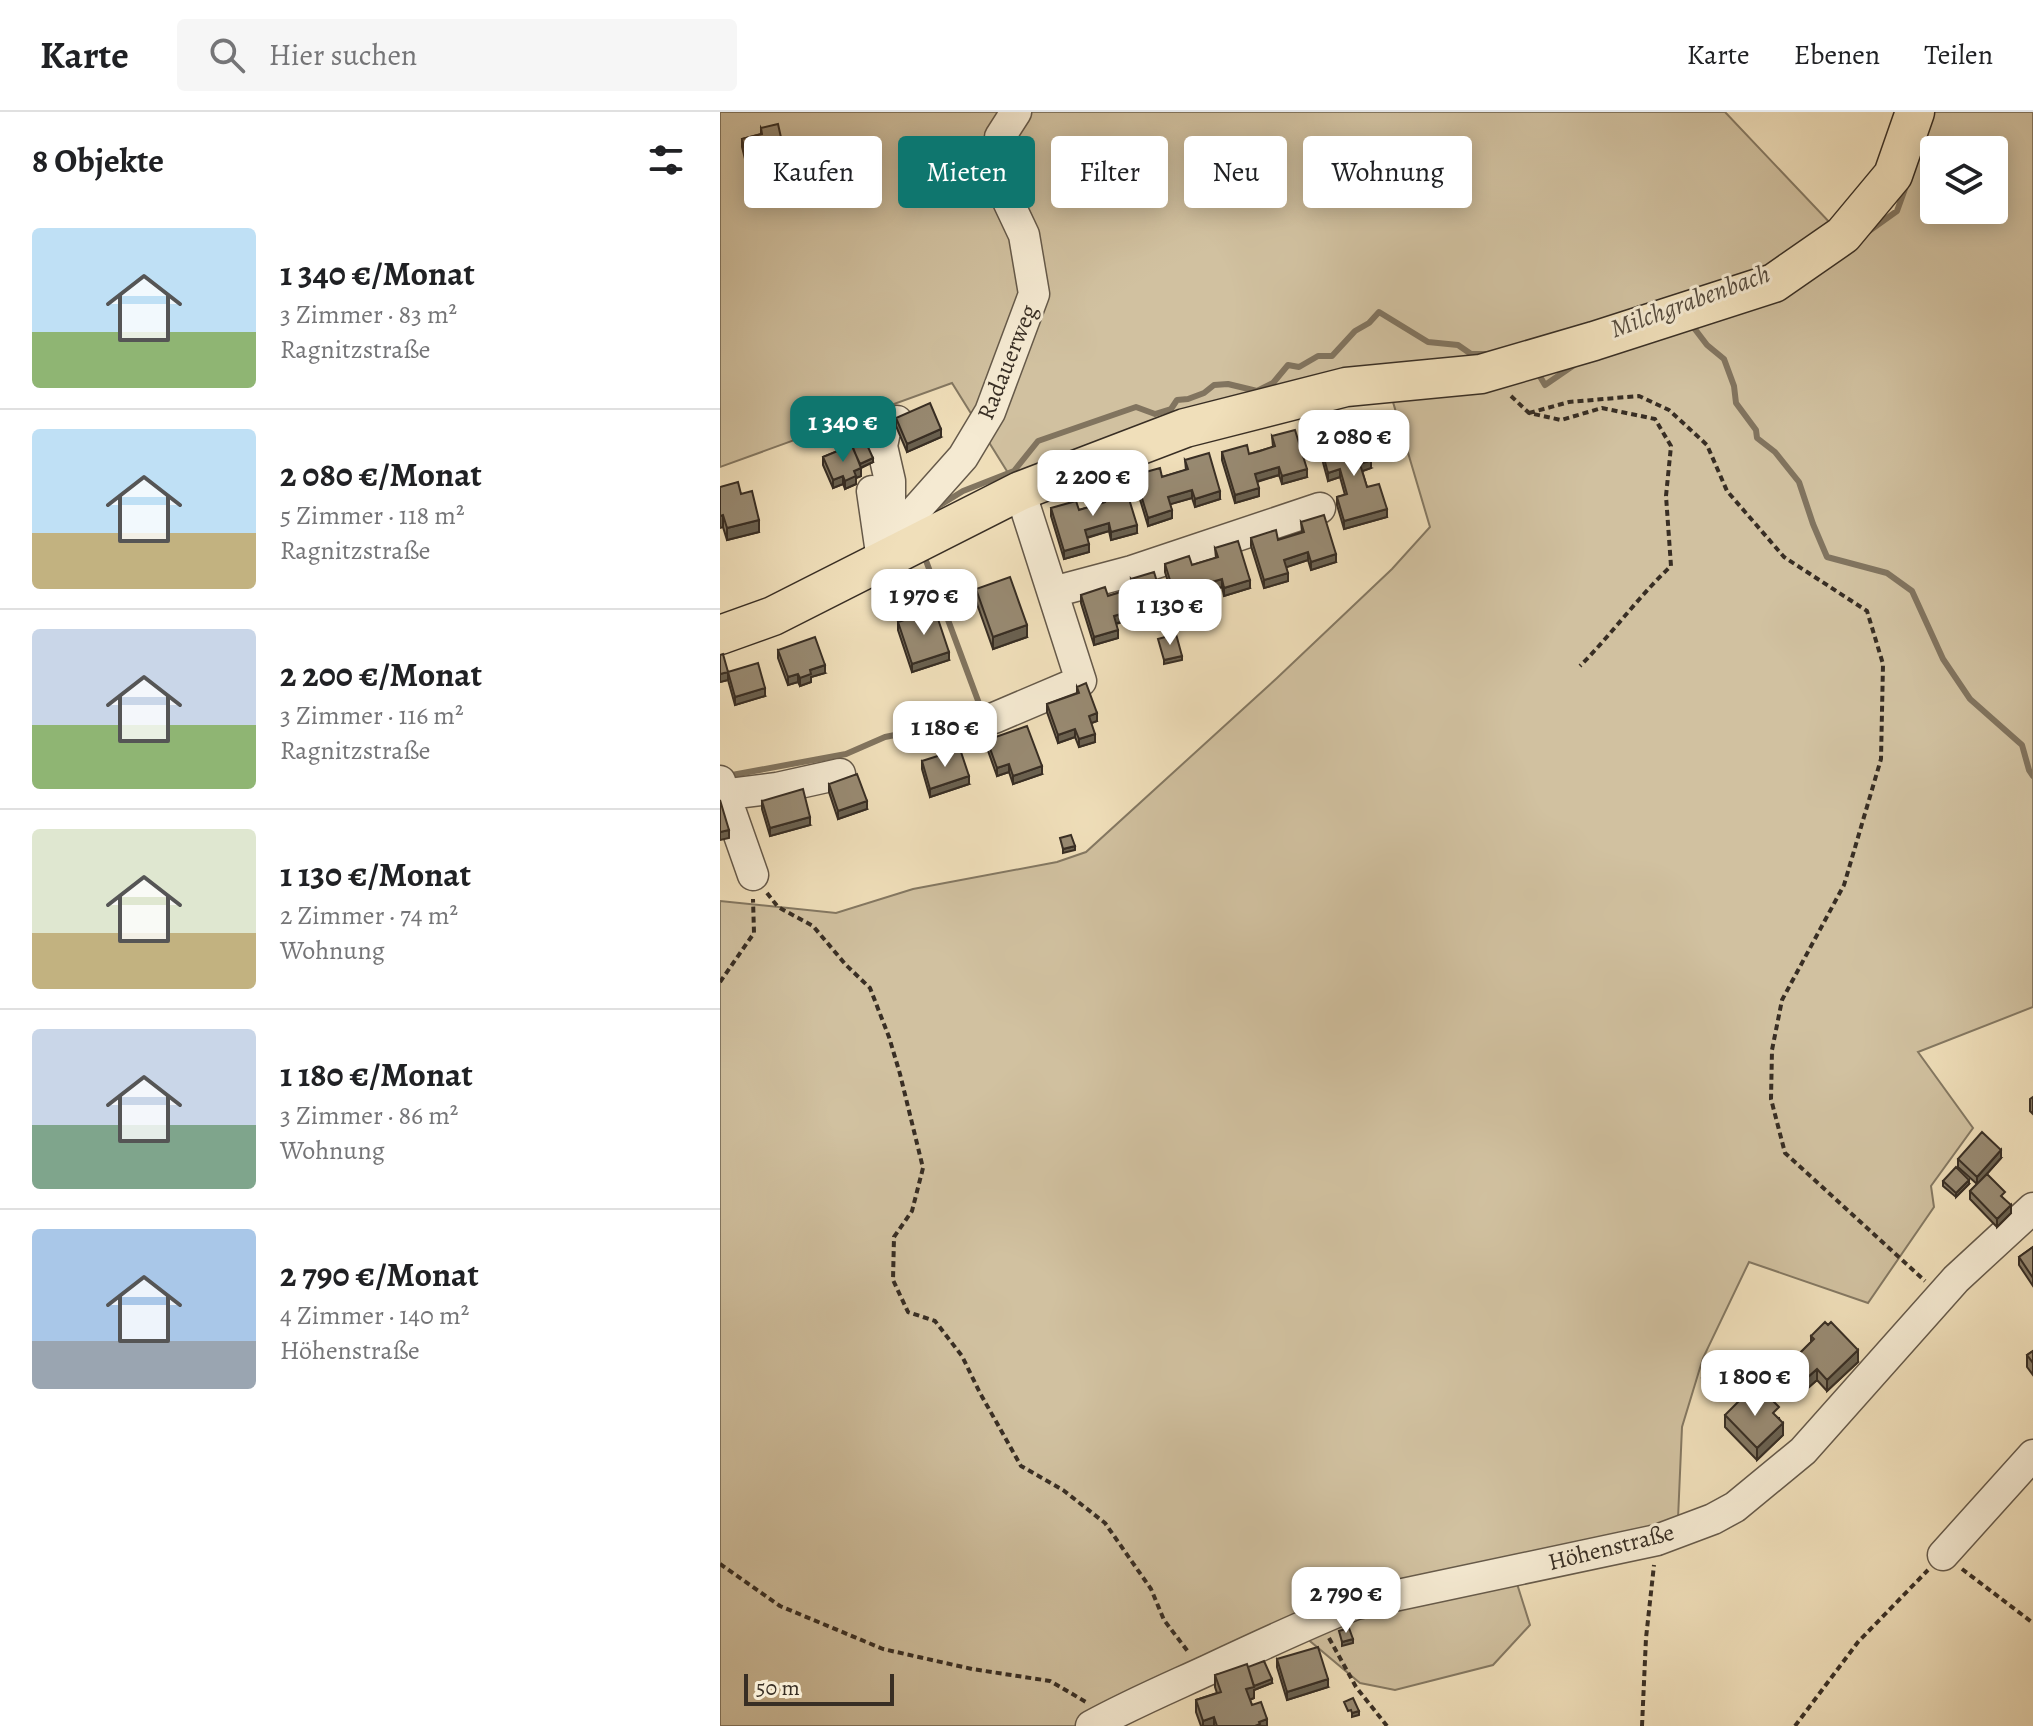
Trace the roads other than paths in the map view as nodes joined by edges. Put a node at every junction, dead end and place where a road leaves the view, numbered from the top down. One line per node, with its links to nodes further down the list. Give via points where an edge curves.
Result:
1 (1016, 112): 7 (street, Radauerweg, via 1000,137 999,182 1024,235 1034,294 990,412 963,457 915,511)
2 (1915, 112): 5 (main road, via 1893,175 1843,235 1774,283 1481,374 1346,387 1185,428)
3 (897, 421): 7 (street, via 886,427 882,446 890,481)
4 (872, 491): 7 (street)
5 (1020, 491): 7 (main road); 8 (street)
6 (1320, 508): 8 (street)
7 (892, 555): 9 (main road, via 773,616)
8 (1053, 592): 10 (street, via 1081,681)
9 (720, 635)
10 (994, 718)
11 (840, 774): 12 (street, via 777,788)
12 (722, 790): 13 (street)
13 (753, 875)
14 (2033, 1208): 17 (street, Höhenstraße, via 1956,1279 1803,1451 1735,1507 1657,1540 1356,1604)
15 (2033, 1455): 16 (street)
16 (1943, 1555)
17 (1102, 1720)

